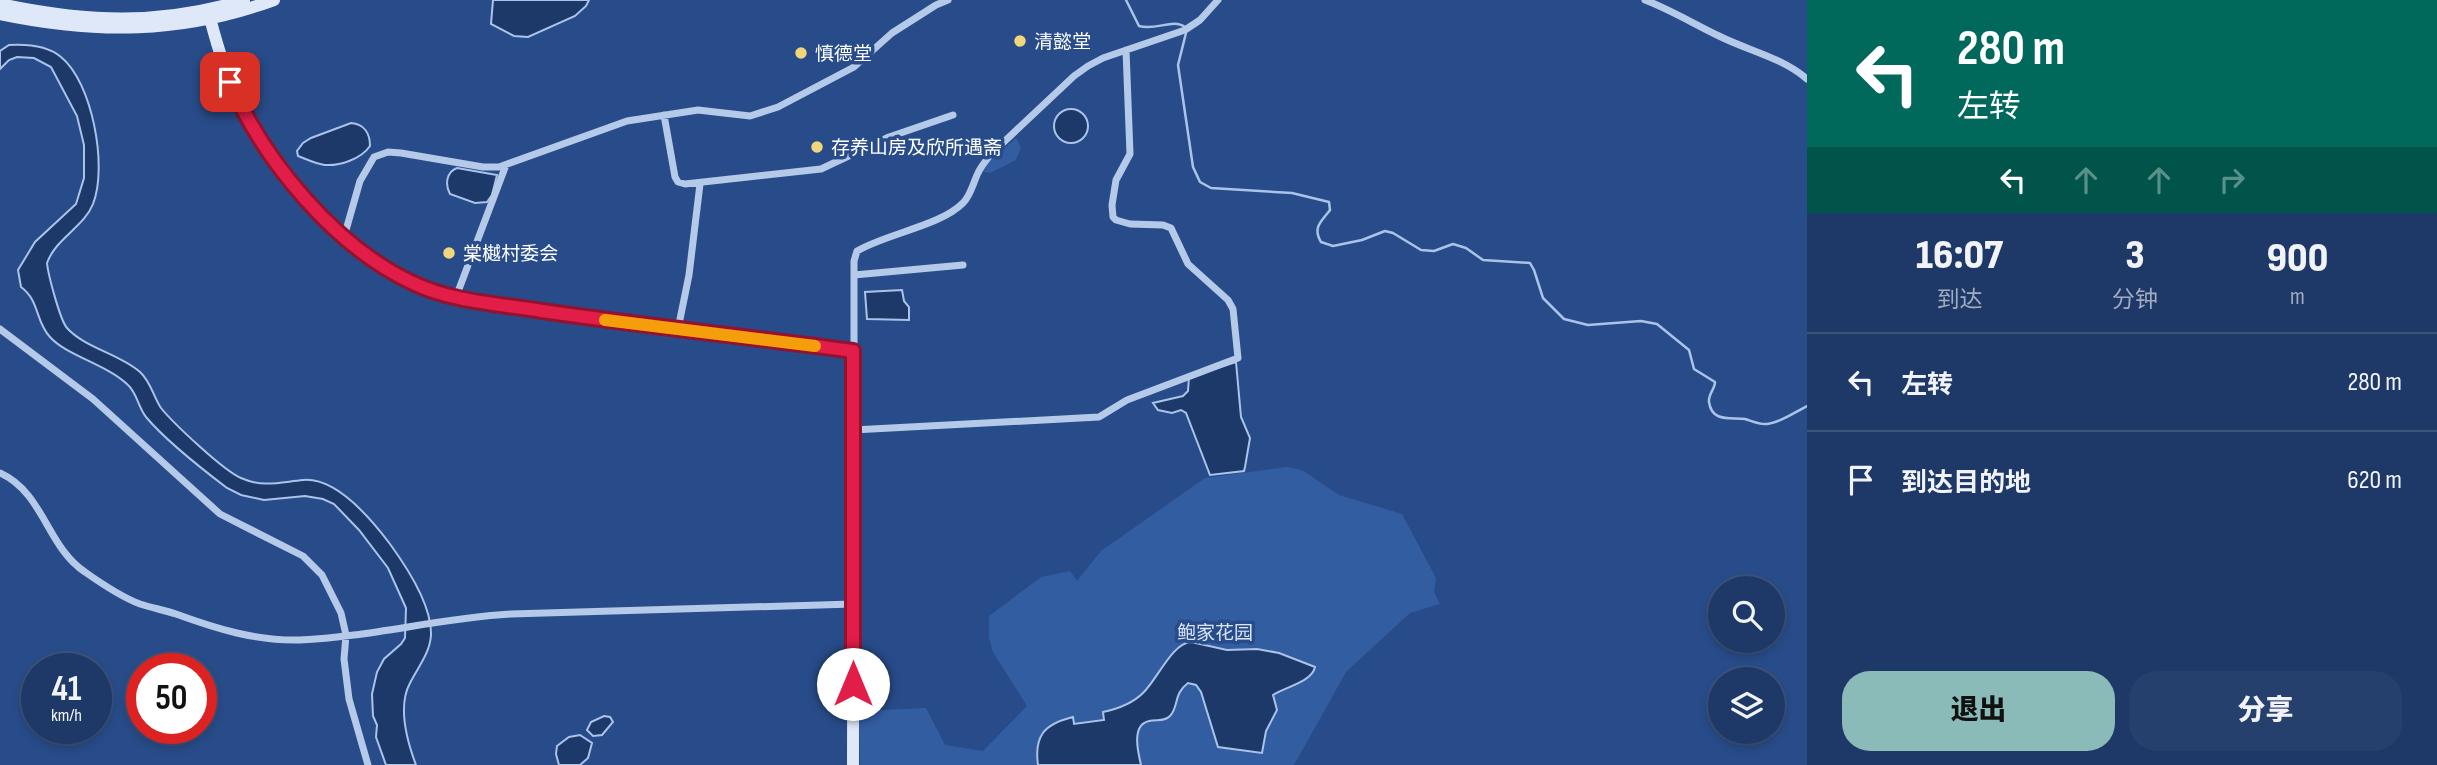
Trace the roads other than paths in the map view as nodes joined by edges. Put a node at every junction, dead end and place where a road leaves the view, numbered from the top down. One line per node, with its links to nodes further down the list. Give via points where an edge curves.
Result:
1 (244, 0): 6 (main road, via 197,11 114,20 58,16)
2 (274, 0): 8 (main road)
3 (948, 0): 11 (street, via 892,33 854,67 778,107 750,116 698,110)
4 (1218, 0): 9 (street, via 1185,30)
5 (1645, 0): 10 (street, via 1783,62)
6 (0, 4)
7 (0, 13): 8 (main road, via 93,29)
8 (210, 18): 15 (main road, via 230,82 255,130 290,180)
9 (1126, 50): 17 (street, via 1074,76 990,155 966,200 953,211 857,251); 22 (street, via 1130,154 1116,180 1113,217 1130,225 1171,228 1188,264 1233,309 1238,358 1127,400 1099,417)
10 (1807, 79)
11 (664, 115): 13 (street, via 627,121); 14 (street, via 675,177 680,183)
12 (953, 115): 14 (street, via 821,169)
13 (506, 165): 15 (street, via 484,167 388,152 374,157 362,175); 18 (street)
14 (700, 184): 20 (street)
15 (344, 237): 18 (main road, via 402,278)
16 (963, 265): 17 (street)
17 (854, 275): 21 (street)
18 (456, 297): 20 (main road)
19 (0, 329): 25 (street, via 93,399 220,514 310,562 336,600)
20 (678, 329): 21 (main road)
21 (853, 351): 22 (main road)
22 (853, 430): 24 (main road)
23 (0, 473): 25 (street, via 33,499 75,565 138,603 249,636 297,640)
24 (853, 604): 25 (street, via 511,614); 27 (main road)
25 (345, 635): 26 (street, via 346,681)
26 (368, 765)
27 (853, 765)

